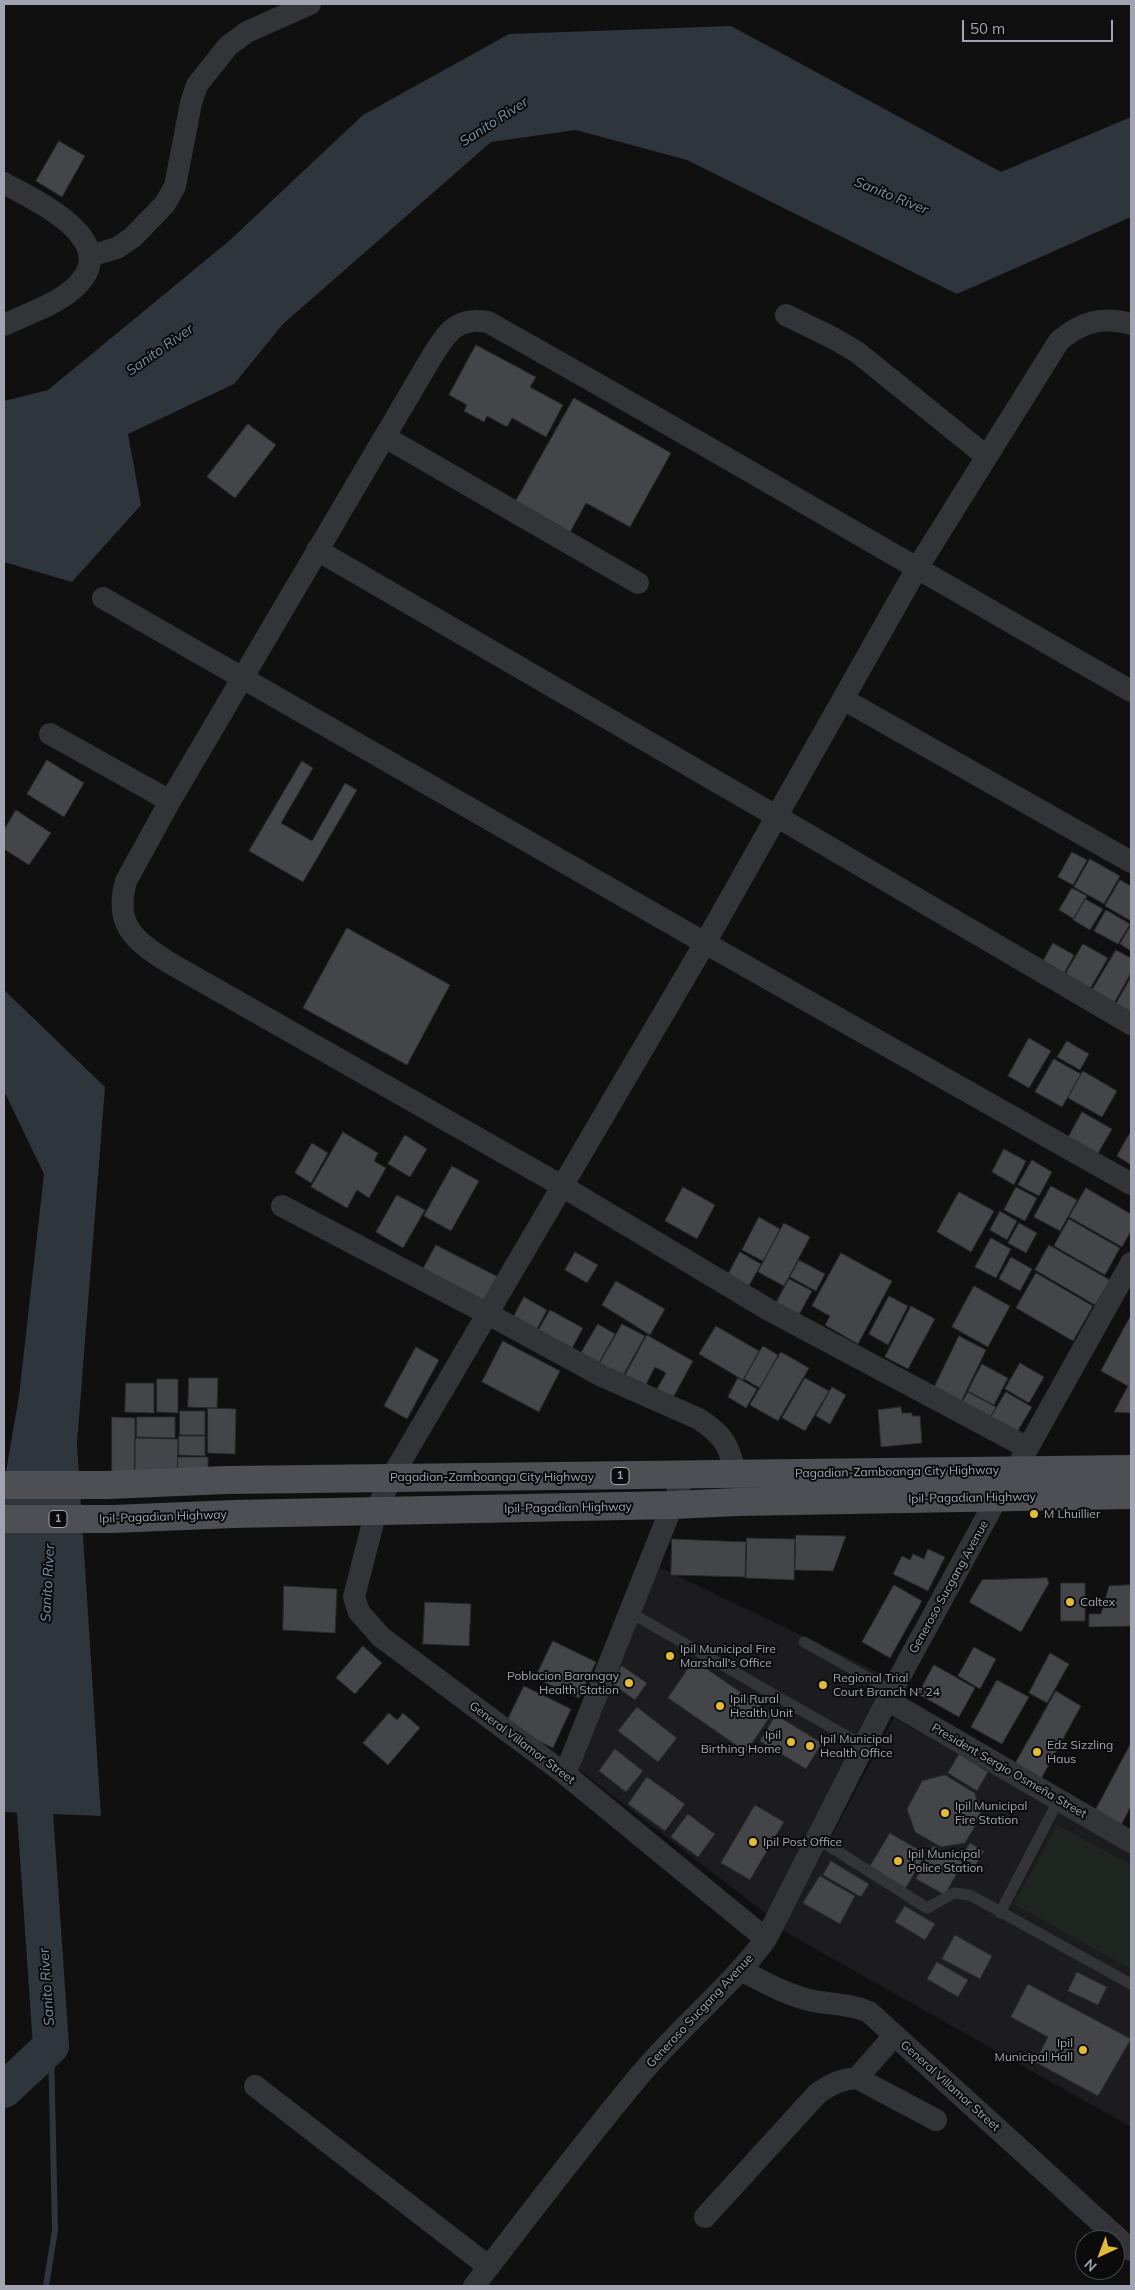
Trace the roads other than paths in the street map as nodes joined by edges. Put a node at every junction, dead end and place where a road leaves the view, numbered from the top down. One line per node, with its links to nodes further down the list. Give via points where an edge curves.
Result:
1 (310, 4): 3 (street, via 247,32 228,46 197,85 176,186 165,204 133,237 117,248)
2 (4, 182): 3 (street, via 78,231 87,243)
3 (90, 256): 6 (street, via 87,270 71,291)
4 (786, 315): 8 (street, via 857,352)
5 (1131, 324): 8 (street, General Villamor Street, via 1106,320 1088,322 1072,329 1058,341)
6 (4, 325)
7 (384, 436): 9 (street); 10 (street, via 451,330 462,322 488,322); 11 (street)
8 (986, 456): 10 (street, General Villamor Street)
9 (317, 550): 13 (street); 18 (street)
10 (916, 570): 14 (street); 15 (street, General Villamor Street)
11 (638, 583)
12 (104, 598): 13 (street)
13 (244, 678): 17 (street); 20 (street)
14 (1131, 691)
15 (842, 699): 18 (street, General Villamor Street); 19 (street)
16 (50, 734): 17 (street)
17 (170, 801): 23 (street, via 126,881 122,896 124,922 149,950)
18 (776, 816): 20 (street, General Villamor Street); 21 (street)
19 (1131, 862)
20 (705, 944): 22 (street); 23 (street, General Villamor Street)
21 (1131, 1024)
22 (1131, 1184)
23 (562, 1186): 26 (street, General Villamor Street); 27 (street)
24 (282, 1206): 26 (street)
25 (1131, 1263): 27 (street)
26 (488, 1314): 30 (street, via 604,1378 712,1427 730,1448); 32 (street, General Villamor Street)
27 (1022, 1459): 28 (main road, Pagadian-Zamboanga City Highway / 1); 30 (main road, Pagadian-Zamboanga City Highway / 1)
28 (1063, 1469): 29 (main road, Pagadian-Zamboanga City Highway / 1); 34 (street)
29 (1131, 1469)
30 (736, 1475): 31 (main road, Pagadian-Zamboanga City Highway / 1)
31 (684, 1476): 32 (main road, Pagadian-Zamboanga City Highway / 1); 36 (street)
32 (391, 1478): 33 (main road, Pagadian-Zamboanga City Highway / 1); 38 (street, General Villamor Street)
33 (4, 1485)
34 (1119, 1495): 35 (main road, Ipil-Pagadian Highway / 1); 37 (street)
35 (997, 1498): 36 (main road, Ipil-Pagadian Highway / 1); 42 (street, Generoso Sucgang Avenue)
36 (673, 1505): 38 (main road, Ipil-Pagadian Highway / 1); 40 (street)
37 (1131, 1510)
38 (376, 1512): 39 (main road, Ipil-Pagadian Highway / 1); 44 (street, General Villamor Street, via 354,1597 369,1627)
39 (4, 1519)
40 (631, 1614): 43 (lane); 44 (street)
41 (804, 1642): 42 (lane)
42 (890, 1695): 43 (street, Generoso Sucgang Avenue); 45 (street, President Sergio Osmeña Street)
43 (864, 1746): 46 (street, Generoso Sucgang Avenue)
44 (565, 1774): 49 (street, General Villamor Street)
45 (1058, 1801): 47 (street, President Sergio Osmeña Street); 48 (lane)
46 (818, 1839): 48 (lane, via 927,1908 946,1895 962,1893 970,1894); 49 (street, Generoso Sucgang Avenue)
47 (1131, 1842)
48 (1000, 1912): 51 (lane)
49 (766, 1938): 50 (street, Generoso Sucgang Avenue)
50 (742, 1971): 52 (street, General Villamor Street, via 807,1999 855,2006 869,2012); 58 (street, Generoso Sucgang Avenue, via 641,2074)
51 (1131, 1984)
52 (894, 2036): 53 (street); 57 (street, General Villamor Street)
53 (858, 2078): 55 (street); 56 (street, via 837,2081 818,2094)
54 (255, 2086): 58 (street)
55 (936, 2120)
56 (705, 2217)
57 (1131, 2250)
58 (489, 2267): 59 (street, Generoso Sucgang Avenue)
59 (474, 2286)

